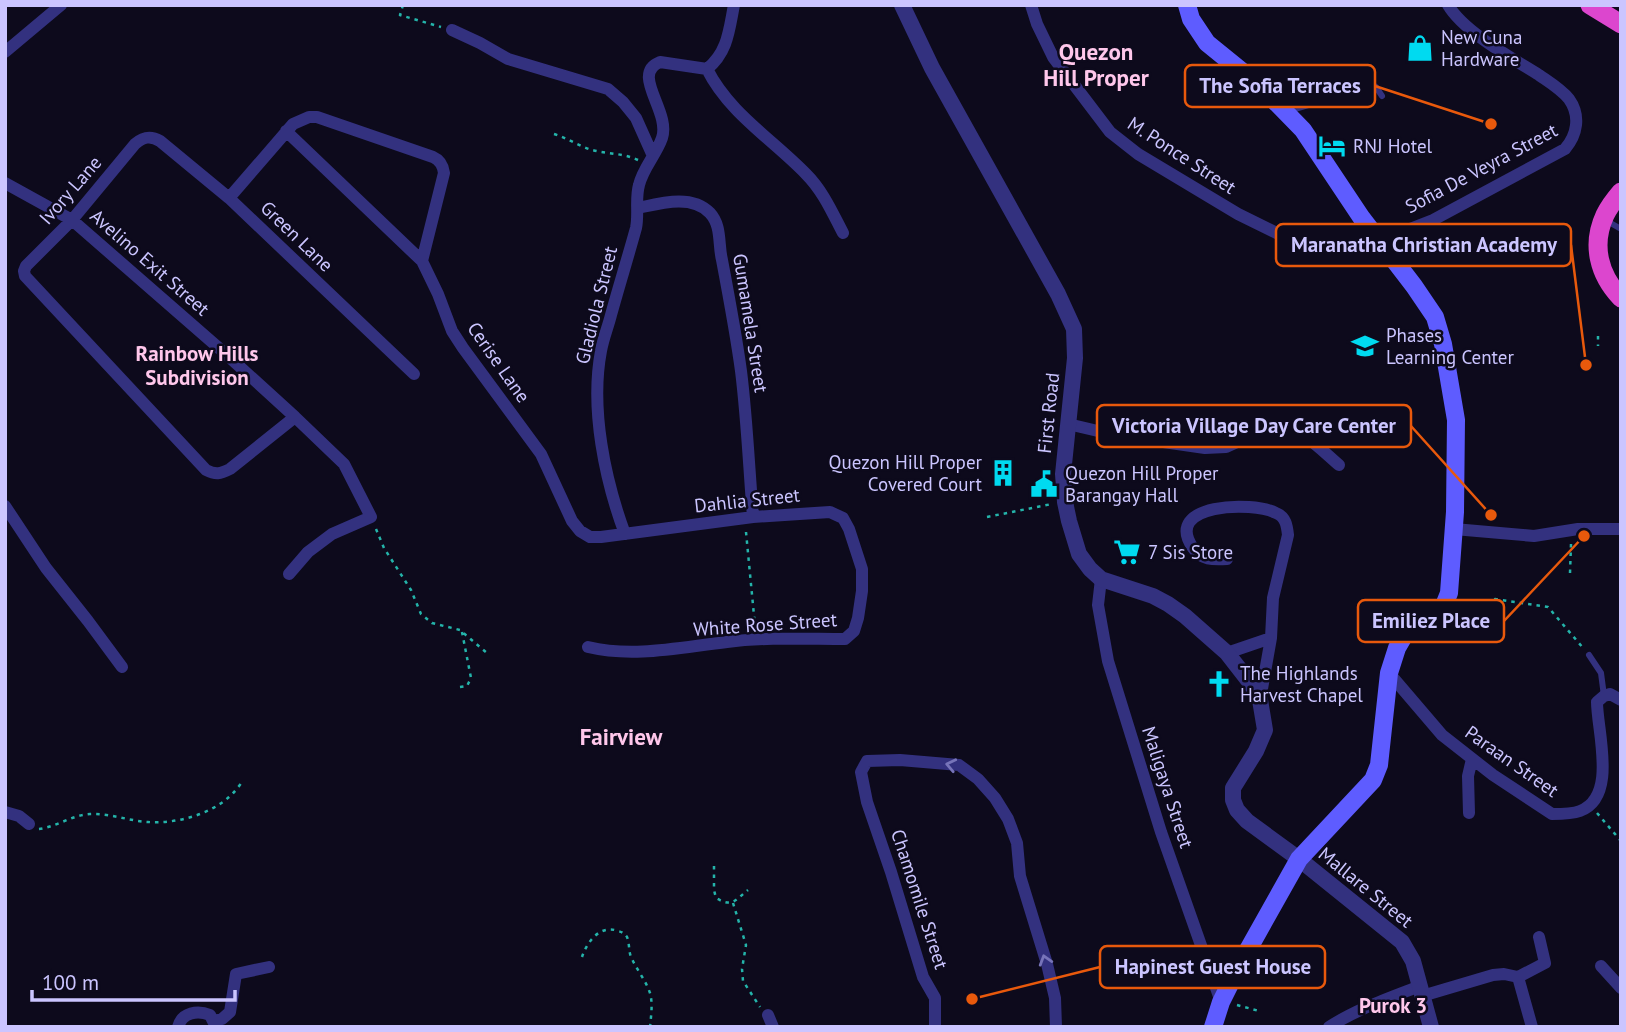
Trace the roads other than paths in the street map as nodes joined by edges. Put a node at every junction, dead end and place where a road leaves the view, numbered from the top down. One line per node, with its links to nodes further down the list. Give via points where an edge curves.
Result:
1 (61, 5): 10 (street)
2 (734, 5): 11 (street, via 725,44 718,60)
3 (902, 5): 30 (street, First Road, via 1074,329)
4 (1031, 5): 25 (street, M. Ponce Street, via 1053,57 1110,132 1138,154 1238,214 1299,244 1330,247)
5 (1187, 5): 13 (main road, via 1207,43)
6 (1448, 5): 25 (street, Sofia De Veyra Street, via 1470,30 1563,93 1574,109 1574,139 1565,149 1433,220)
7 (1590, 5): 8 (highway)
8 (1621, 24)
9 (452, 30): 16 (street, via 509,60 608,89 636,118)
10 (5, 52)
11 (707, 69): 16 (street, Gladiola Street, via 660,62 649,70 664,127); 24 (street, via 730,104 808,175)
12 (1382, 96): 13 (lane, via 1371,83 1364,84)
13 (1286, 112): 25 (main road)
14 (286, 131): 19 (street); 26 (street, Cerise Lane); 26 (street, via 302,119 317,117 438,159 444,173)
15 (147, 137): 19 (street, Green Lane, via 160,141); 22 (street, Ivory Lane, via 135,144)
16 (650, 160): 20 (street, Gladiola Street, via 638,187)
17 (5, 183): 22 (street, Avelino Exit Street)
18 (1621, 192): 21 (highway)
19 (229, 198): 28 (street, Green Lane)
20 (638, 208): 33 (street, Gumamela Street, via 692,202 709,212 716,223 741,373); 36 (street, Gladiola Street, via 601,351 598,381 608,478)
21 (1603, 219): 23 (lane); 27 (highway, via 1598,259)
22 (72, 220): 29 (street, Avelino Exit Street); 29 (street, Ivory Lane, via 24,271 206,470 221,474 230,469)
23 (1621, 229)
24 (843, 233)
25 (1375, 236): 34 (main road, via 1436,317 1456,420)
26 (422, 261): 36 (street, Cerise Lane, via 452,331 541,454 572,521 590,537)
27 (1620, 296)
28 (414, 374)
29 (295, 417): 39 (street, Avelino Exit Street, via 344,464 371,517 332,534)
30 (1068, 424): 31 (street, via 1205,448 1237,442 1245,423 1261,416 1297,430); 40 (street, First Road, via 1063,474 1069,521 1079,554)
31 (1339, 465)
32 (5, 506): 45 (street)
33 (748, 517): 36 (street, Dahlia Street); 37 (street, Dahlia Street, via 830,512 843,518)
34 (1454, 528): 35 (street, via 1534,536); 46 (main road, via 1449,593 1443,608 1404,636)
35 (1621, 529)
36 (625, 534)
37 (855, 545): 42 (street, White Rose Street, via 862,591 854,631 845,639 786,638 662,650)
38 (1227, 559): 41 (street, via 1197,553 1188,537 1190,520 1205,511 1236,506 1276,512 1283,518 1288,535 1273,598)
39 (289, 574)
40 (1101, 579): 43 (street, via 1168,604); 61 (street, Maligaya Street, via 1098,605 1108,661 1161,832)
41 (1272, 638): 43 (street); 48 (street)
42 (588, 647)
43 (1227, 653): 48 (street)
44 (1589, 654): 47 (lane, via 1601,673)
45 (122, 667)
46 (1389, 673): 50 (street, Paraan Street, via 1442,735); 54 (main road, via 1373,780)
47 (1604, 696): 49 (street); 50 (street, Paraan Street, via 1597,702 1602,779 1597,795 1581,811 1552,814)
48 (1260, 700): 54 (street, via 1265,730 1233,788 1233,800 1247,821)
49 (1621, 700)
50 (1472, 759): 52 (street)
51 (5, 812): 53 (street)
52 (1469, 813)
53 (29, 824)
54 (1299, 859): 60 (street, Mallare Street, via 1402,942); 61 (main road, via 1252,943)
55 (1539, 937): 58 (street, via 1545,963)
56 (1601, 966): 59 (street)
57 (269, 967): 62 (street, via 236,974 230,1012)
58 (1518, 977): 60 (street, via 1493,975); 69 (street)
59 (1621, 988)
60 (1421, 991): 67 (street, via 1374,1003); 68 (street, Mallare Street)
61 (1226, 1003): 66 (main road)
62 (215, 1024): 63 (street, via 201,1011 184,1016)
63 (178, 1027)
64 (935, 1027): 65 (street, Chamomile Street, one-way to 64, via 1055,998 1020,876 1017,843 995,798 959,765 867,761 861,772 863,784 923,977 935,998)
65 (1056, 1027)
66 (1213, 1027)
67 (1329, 1027)
68 (1431, 1027)
69 (1532, 1027)

